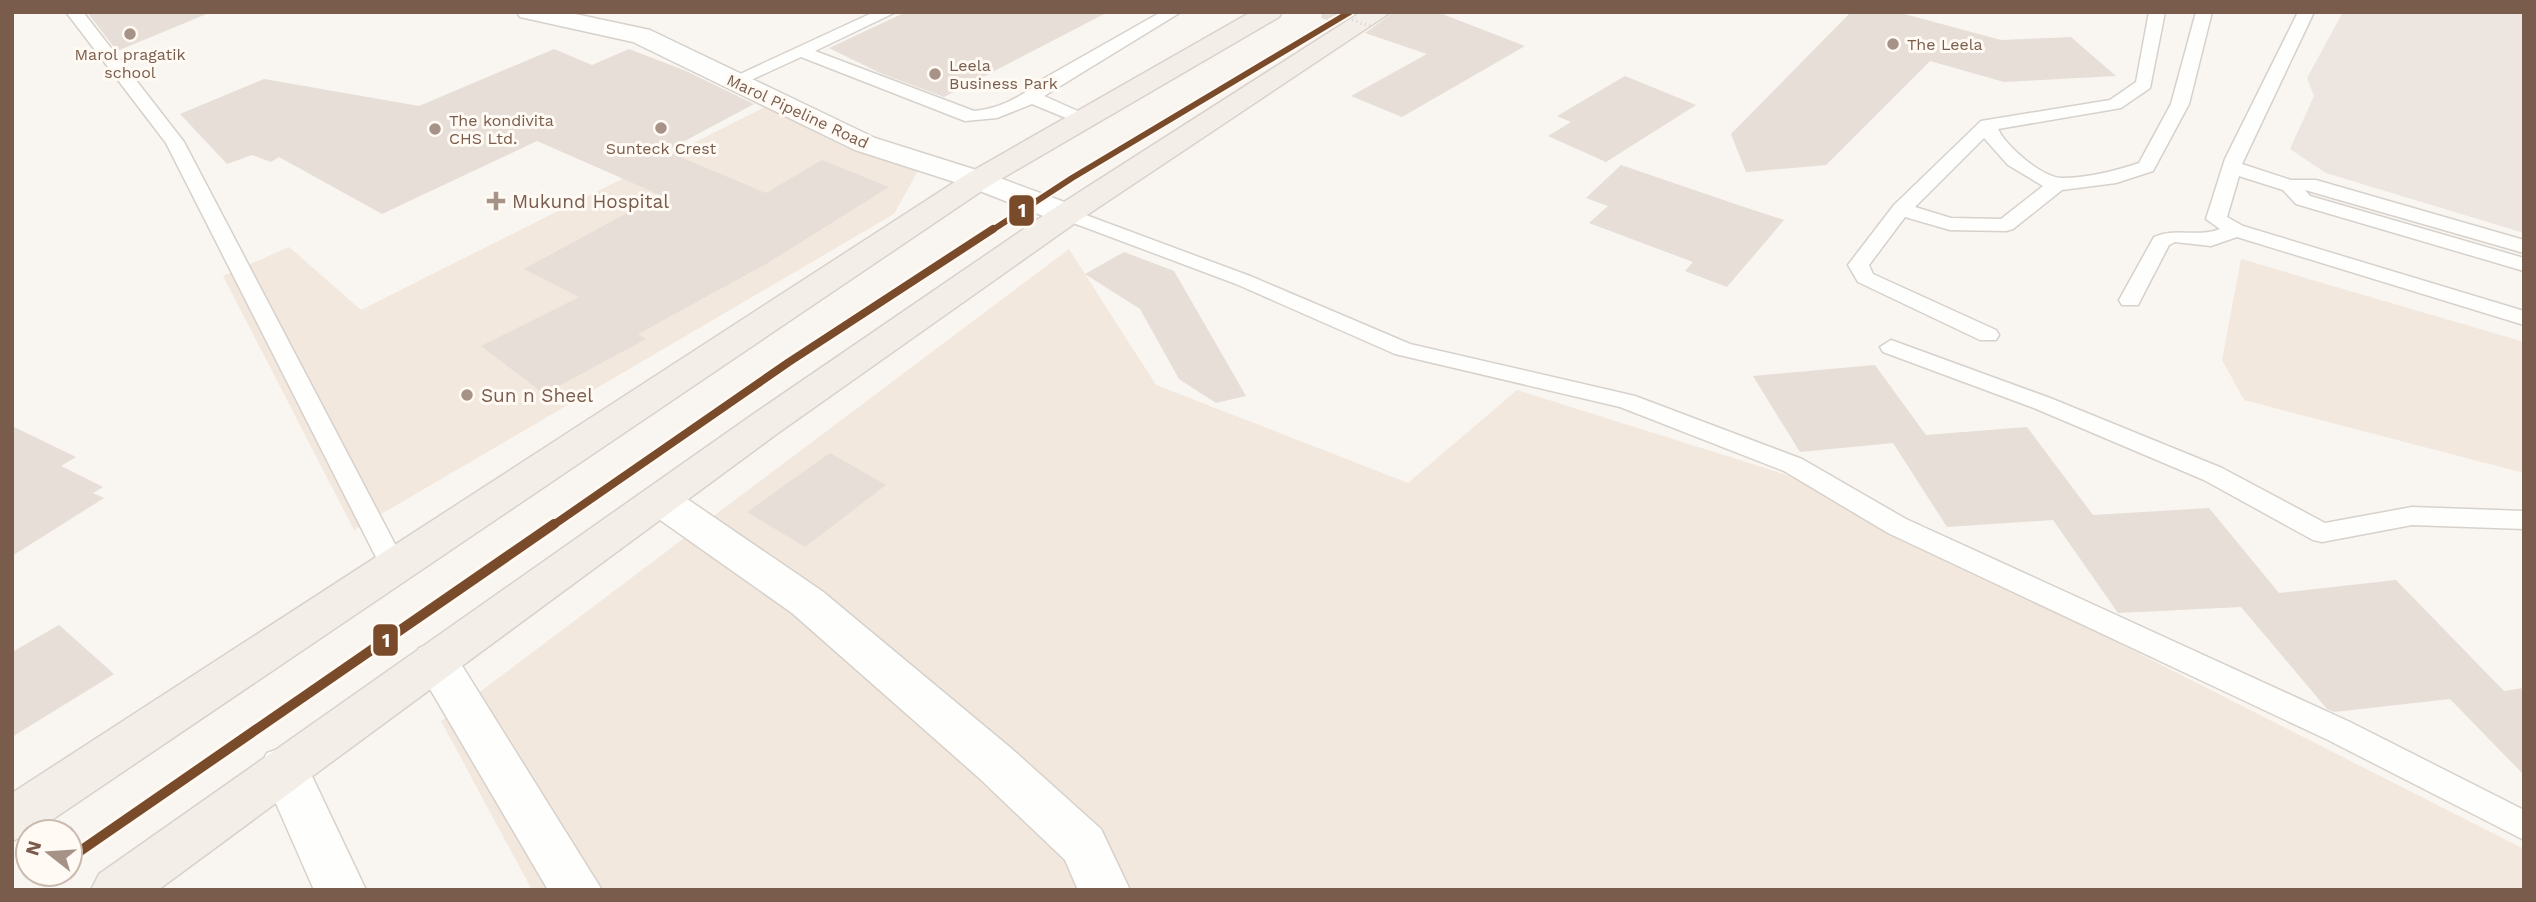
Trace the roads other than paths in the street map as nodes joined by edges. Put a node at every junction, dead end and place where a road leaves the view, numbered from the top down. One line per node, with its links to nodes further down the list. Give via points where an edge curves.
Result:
1 (74, 12): 30 (lane, via 175,142)
2 (529, 12): 11 (street, Marol Pipeline Road, via 641,36)
3 (888, 12): 10 (lane)
4 (1173, 12): 12 (lane)
5 (1270, 12): 13 (main road)
6 (2157, 12): 14 (lane, via 2144,84 2115,104)
7 (2204, 12): 17 (lane, via 2180,104 2146,167 2116,177)
8 (2306, 12): 15 (lane)
9 (1375, 20): 20 (main road)
10 (802, 52): 11 (lane); 12 (lane, via 965,116 993,114)
11 (734, 81): 16 (street, Marol Pipeline Road, via 865,144)
12 (1031, 97): 13 (lane)
13 (1083, 120): 16 (main road)
14 (1987, 125): 17 (lane, via 1993,143); 19 (lane)
15 (2231, 167): 18 (lane); 21 (lane, via 2216,219)
16 (978, 180): 20 (street, Marol Pipeline Road); 30 (main road)
17 (2056, 185): 19 (lane, via 2006,225 1950,224)
18 (2290, 186): 22 (lane, via 2309,184); 23 (lane, via 2303,200)
19 (1901, 209): 26 (lane, via 1858,265 1865,278)
20 (1067, 214): 28 (main road); 34 (lane, via 1243,280 1403,349 1627,401 1793,465 1897,526 2339,731)
21 (2235, 230): 24 (lane, via 2211,240 2172,236 2161,241); 25 (lane)
22 (2524, 247)
23 (2524, 265)
24 (2130, 300)
25 (2524, 318)
26 (1988, 335)
27 (1891, 347): 29 (lane, via 2213,474 2322,533 2412,516)
28 (660, 500): 31 (main road); 38 (street, via 807,602 995,763 1083,845)
29 (2524, 520)
30 (394, 567): 33 (main road)
31 (435, 660): 32 (main road); 37 (street)
32 (284, 767): 35 (main road); 36 (street)
33 (12, 820)
34 (2524, 826)
35 (117, 890)
36 (340, 890)
37 (576, 890)
38 (1104, 890)

